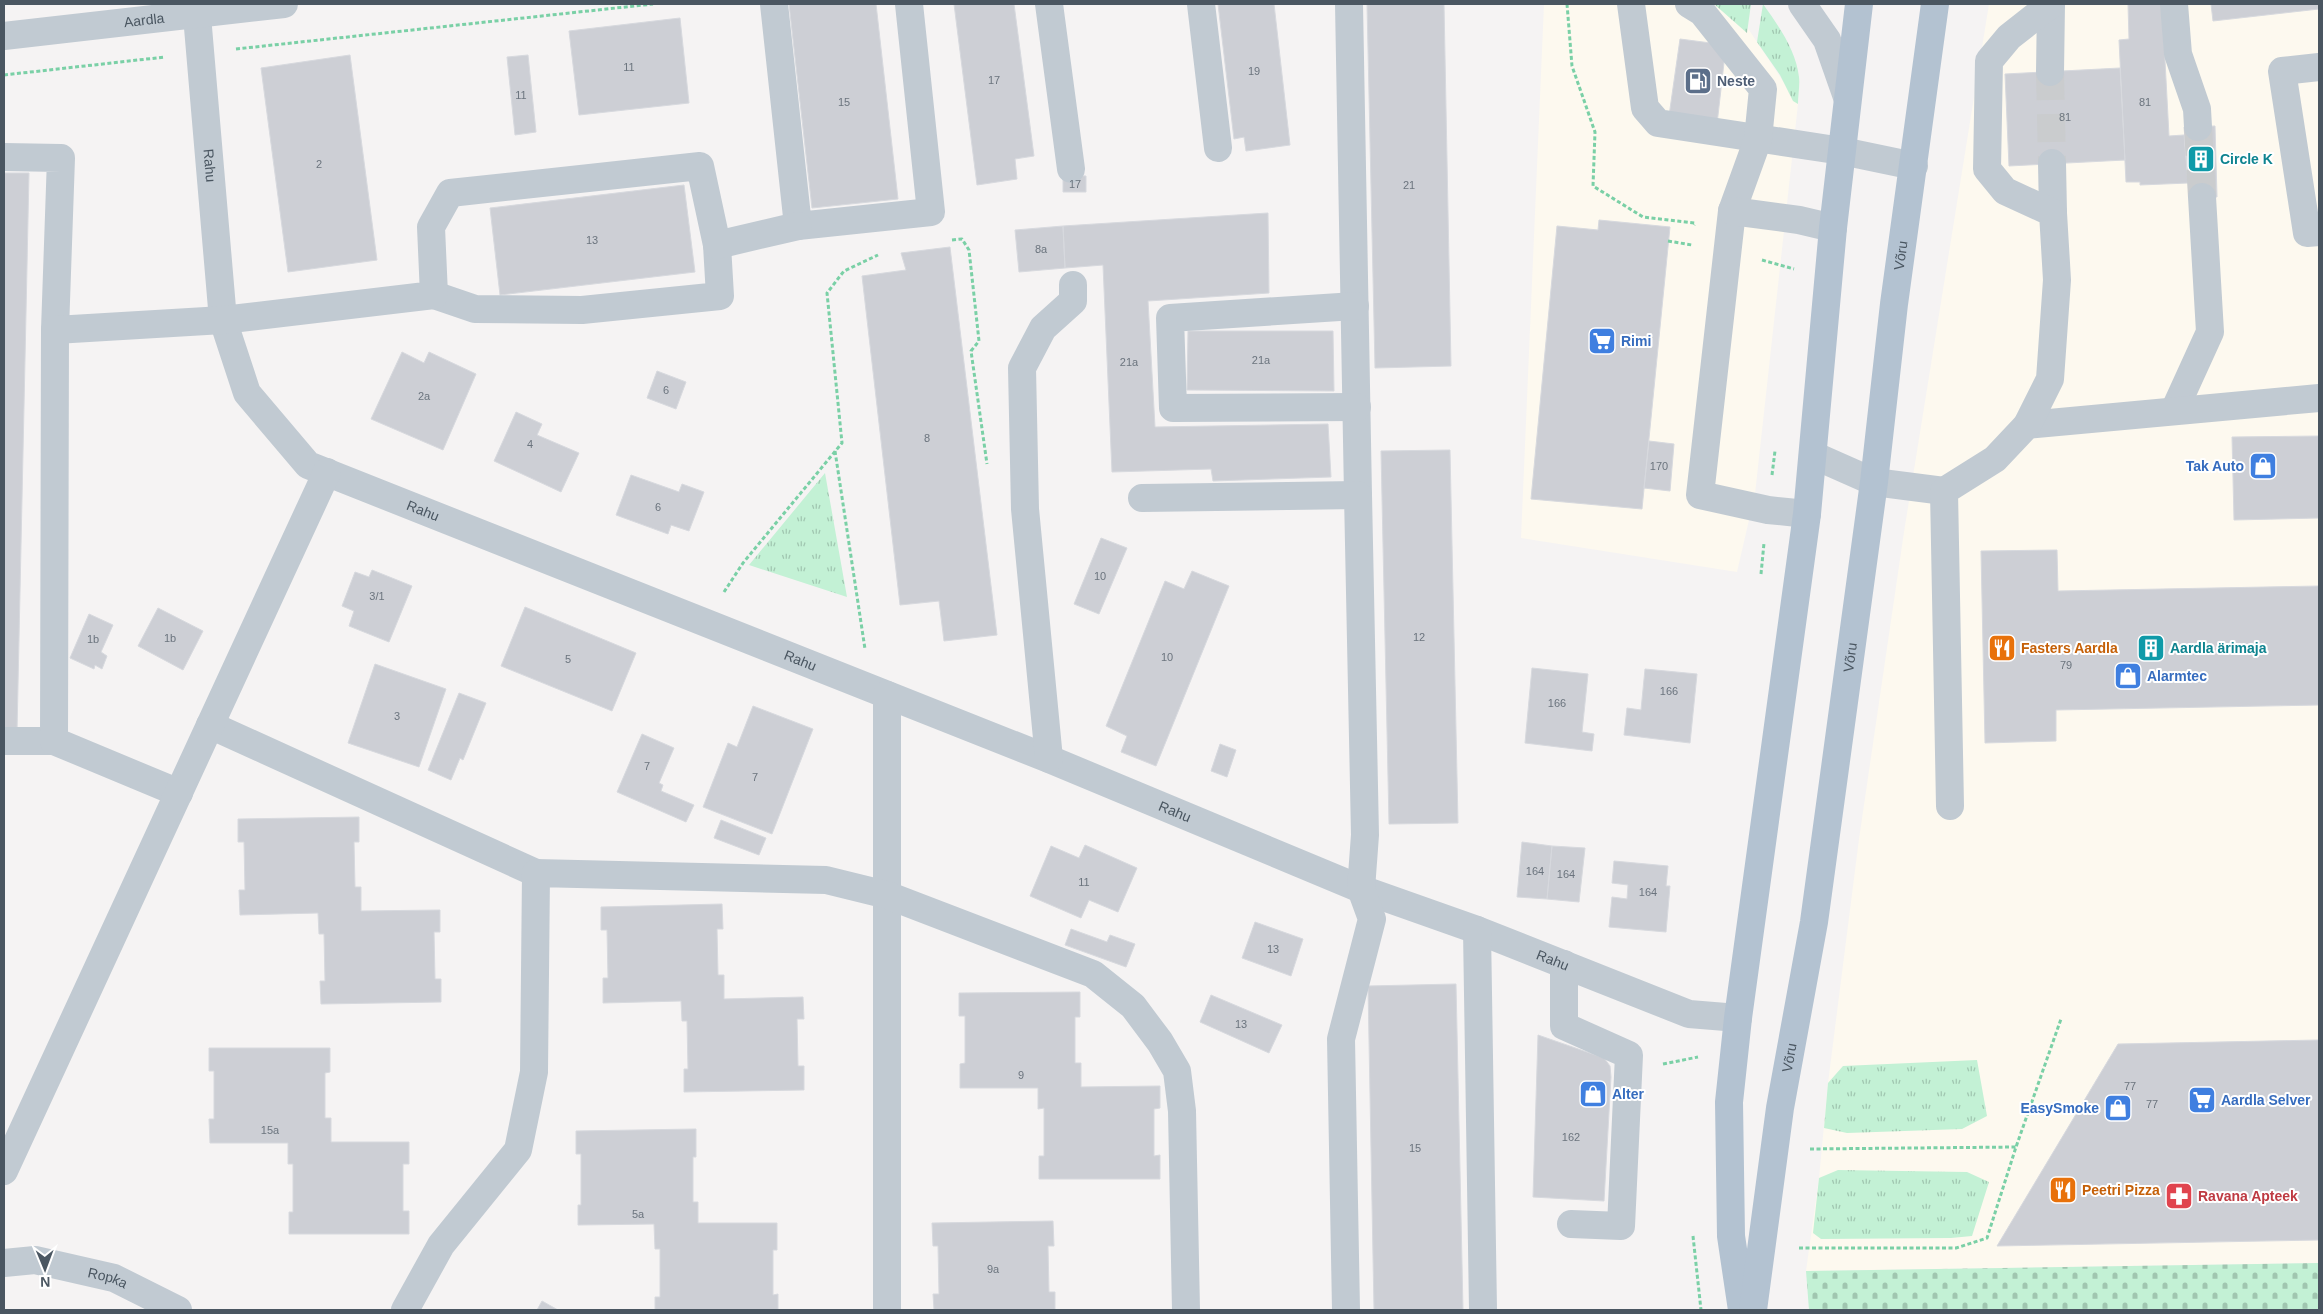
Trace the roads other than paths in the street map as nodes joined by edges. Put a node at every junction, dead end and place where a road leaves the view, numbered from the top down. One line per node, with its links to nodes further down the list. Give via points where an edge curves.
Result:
1 (284, 4): 14 (street, Aardla)
2 (774, 4): 30 (street)
3 (909, 4): 30 (street, via 931,212)
4 (1049, 4): 26 (street)
5 (1201, 4): 21 (street)
6 (1349, 4): 36 (street)
7 (1632, 4): 20 (street, via 1644,108 1658,123)
8 (1689, 4): 20 (street, via 1702,12 1762,89)
9 (1802, 4): 18 (street, via 1827,40)
10 (1859, 4): 18 (main road)
11 (1935, 4): 25 (main road, Võru)
12 (2051, 4): 17 (street); 29 (street, via 2009,37 1990,61 1988,169 2005,190)
13 (2174, 4): 19 (street, via 2178,54 2197,108)
14 (196, 9): 15 (street, Aardla); 37 (street, Rahu)
15 (4, 36)
16 (2319, 67): 32 (street, via 2282,72 2307,233)
17 (2050, 72)
18 (1847, 96): 22 (main road)
19 (2198, 127)
20 (1758, 139): 22 (street); 28 (street)
21 (1218, 148)
22 (1842, 151): 25 (street); 31 (main road)
23 (4, 157): 38 (street, via 61,158)
24 (2052, 164): 29 (street)
25 (1914, 166): 45 (main road, Võru, via 1894,304)
26 (1071, 168)
27 (2202, 197): 41 (street, via 2210,332)
28 (1732, 211): 31 (street); 49 (street, via 1700,495 1768,510)
29 (2053, 213): 42 (street, via 2057,280 2050,378)
30 (798, 226): 33 (street)
31 (1833, 228): 43 (main road)
32 (2319, 232)
33 (717, 245): 35 (street, via 720,296 582,310 475,309); 35 (street, via 700,166 450,194 431,227)
34 (1073, 285): 54 (street, via 1073,301 1043,328 1022,368 1025,509)
35 (434, 294): 37 (street)
36 (1355, 306): 40 (street); 40 (street, via 1170,318 1173,408)
37 (224, 320): 38 (street); 44 (street, Rahu, via 247,393 308,465)
38 (55, 330): 53 (street)
39 (2319, 398): 41 (street)
40 (1357, 408): 47 (street)
41 (2174, 411): 42 (street)
42 (2027, 425): 46 (street, via 1995,460)
43 (1813, 455): 45 (street); 49 (main road)
44 (328, 472): 50 (street, Rahu); 51 (street)
45 (1874, 482): 46 (street); 73 (main road, Võru, via 1814,922 1780,1108)
46 (1944, 491): 56 (street)
47 (1358, 496): 48 (street); 58 (street, via 1365,835)
48 (1142, 498)
49 (1807, 514): 62 (main road)
50 (887, 695): 54 (street, Rahu); 59 (street)
51 (210, 725): 55 (street); 57 (street)
52 (4, 741): 53 (street)
53 (54, 741): 55 (street)
54 (1049, 759): 58 (street, Rahu)
55 (179, 793): 63 (street)
56 (1950, 806)
57 (536, 873): 59 (street, via 826,880); 67 (street, via 534,1072 518,1150 441,1245)
58 (1361, 889): 60 (street, Rahu); 70 (street, via 1372,919 1341,1039)
59 (887, 896): 68 (street); 69 (street, via 1093,974 1133,1006 1160,1042 1177,1071 1182,1111)
60 (1477, 930): 61 (street, Rahu); 71 (street)
61 (1564, 964): 62 (street, Rahu, via 1689,1014); 64 (street, via 1564,1026 1629,1055 1621,1226)
62 (1738, 1018): 72 (main road, via 1729,1102 1731,1236)
63 (4, 1171)
64 (1572, 1224)
65 (4, 1263): 66 (street, Ropka, via 35,1260 114,1278)
66 (178, 1310)
67 (406, 1310)
68 (887, 1310)
69 (1186, 1310)
70 (1346, 1310)
71 (1483, 1310)
72 (1742, 1310)
73 (1753, 1310)

